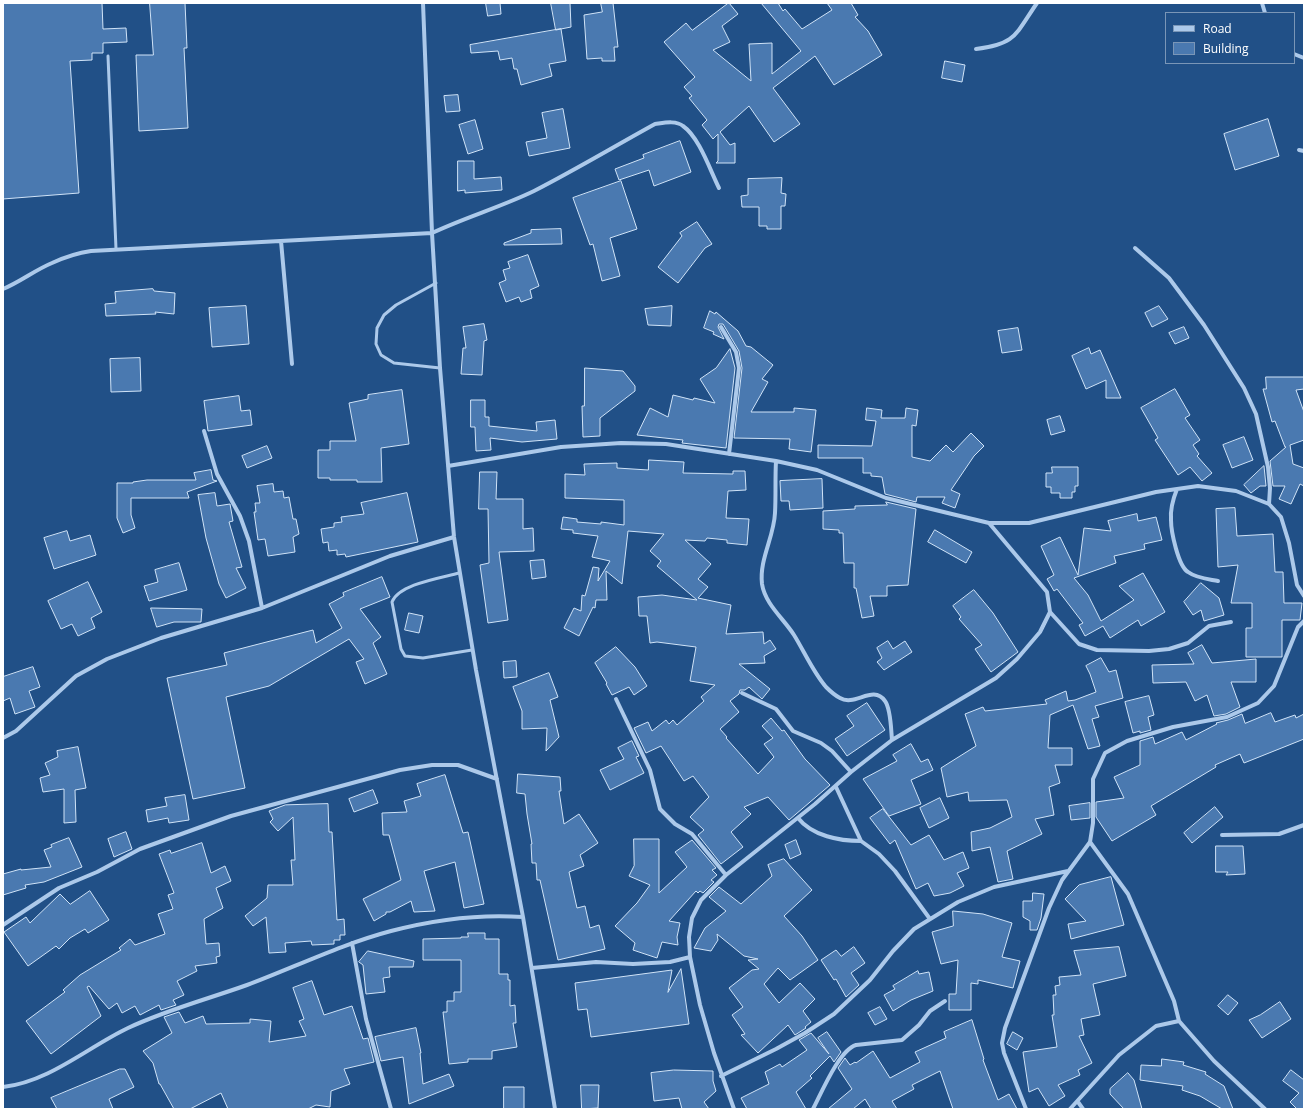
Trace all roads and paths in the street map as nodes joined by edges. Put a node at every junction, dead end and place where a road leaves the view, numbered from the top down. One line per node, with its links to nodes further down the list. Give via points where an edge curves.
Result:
1 (423, 3): 6 (street)
2 (1037, 3): 3 (street, via 1007,43)
3 (976, 50)
4 (108, 56): 9 (lane)
5 (719, 188): 6 (street, via 691,135 682,125 667,122 655,124 534,191)
6 (432, 233): 7 (street); 10 (street)
7 (281, 241): 9 (street); 13 (street)
8 (1135, 248): 20 (street, via 1169,278 1204,324 1244,388 1256,414 1268,467)
9 (116, 249): 11 (street, via 72,254)
10 (436, 283): 14 (street); 14 (lane, via 396,305 384,315 377,328 376,344 381,355 394,363)
11 (3, 290)
12 (721, 327): 16 (street, via 736,352 739,368)
13 (292, 364)
14 (440, 368): 18 (street)
15 (204, 431): 26 (street, via 217,474 240,516 249,541)
16 (729, 454): 17 (street); 18 (street, via 666,444 621,442 561,448)
17 (776, 461): 21 (street, via 817,470 886,498); 34 (street, via 775,513 762,569 762,585 768,601 793,633 826,686 841,699 849,701 869,694 877,695 885,701)
18 (448, 466): 22 (street)
19 (1177, 489): 20 (street, via 1198,486 1236,491); 21 (street, via 1029,523); 24 (street, via 1171,520 1184,570 1198,577)
20 (1269, 504): 25 (street, via 1281,517 1297,585)
21 (989, 523): 27 (street, via 1047,592)
22 (454, 537): 23 (street); 26 (street, via 390,556)
23 (459, 573): 30 (street); 30 (lane, via 403,589 395,595 392,602 401,649 405,656 423,658)
24 (1218, 581)
25 (1304, 596)
26 (262, 608): 33 (street, via 161,638 107,659 76,676 16,730)
27 (1050, 612): 29 (street, via 1080,644 1097,650 1169,649 1188,643 1209,626); 34 (street, via 1040,632 1017,659 996,678)
28 (1304, 621): 42 (street, via 1298,627 1274,686 1258,703 1227,717 1173,726 1126,741 1105,753 1093,779 1093,823)
29 (1231, 622)
30 (472, 650): 36 (street)
31 (742, 693): 35 (street, via 776,709 793,730 821,743)
32 (616, 699): 44 (street, via 650,770 660,809 675,824 692,834)
33 (3, 738)
34 (892, 740): 35 (street)
35 (851, 772): 37 (street)
36 (497, 779): 45 (street); 47 (street, via 458,765 432,765 400,770 238,814 140,849 97,872 59,888)
37 (836, 787): 38 (street); 41 (street)
38 (798, 818): 41 (street, via 822,834 849,841); 44 (street)
39 (1304, 825): 40 (street, via 1279,834)
40 (1222, 835)
41 (861, 841): 46 (street, via 879,854)
42 (1090, 842): 43 (street); 52 (street, via 1128,894 1174,1001)
43 (1069, 871): 46 (street, via 994,887 958,902); 60 (street, via 1049,908 1013,1004 1002,1043)
44 (726, 875): 49 (street, via 701,900 692,918 689,937)
45 (523, 917): 48 (street, via 489,916 421,925 392,930); 50 (street)
46 (930, 919): 53 (street, via 892,950 870,980 834,1014 782,1046)
47 (3, 925)
48 (352, 943): 54 (street, via 234,989 150,1018 40,1076); 56 (street, via 366,1019)
49 (690, 957): 50 (street, via 670,962 596,962); 53 (street, via 708,1035)
50 (532, 968): 57 (street)
51 (945, 1001): 59 (street, via 930,1011 902,1040 849,1048 827,1078)
52 (1179, 1021): 55 (street, via 1156,1026 1119,1055); 63 (street, via 1214,1061)
53 (721, 1076): 58 (street)
54 (3, 1087)
55 (1078, 1102): 61 (street); 62 (street)
56 (391, 1109)
57 (555, 1109)
58 (734, 1109)
59 (813, 1109)
60 (1026, 1109)
61 (1070, 1109)
62 (1083, 1109)
63 (1265, 1109)

